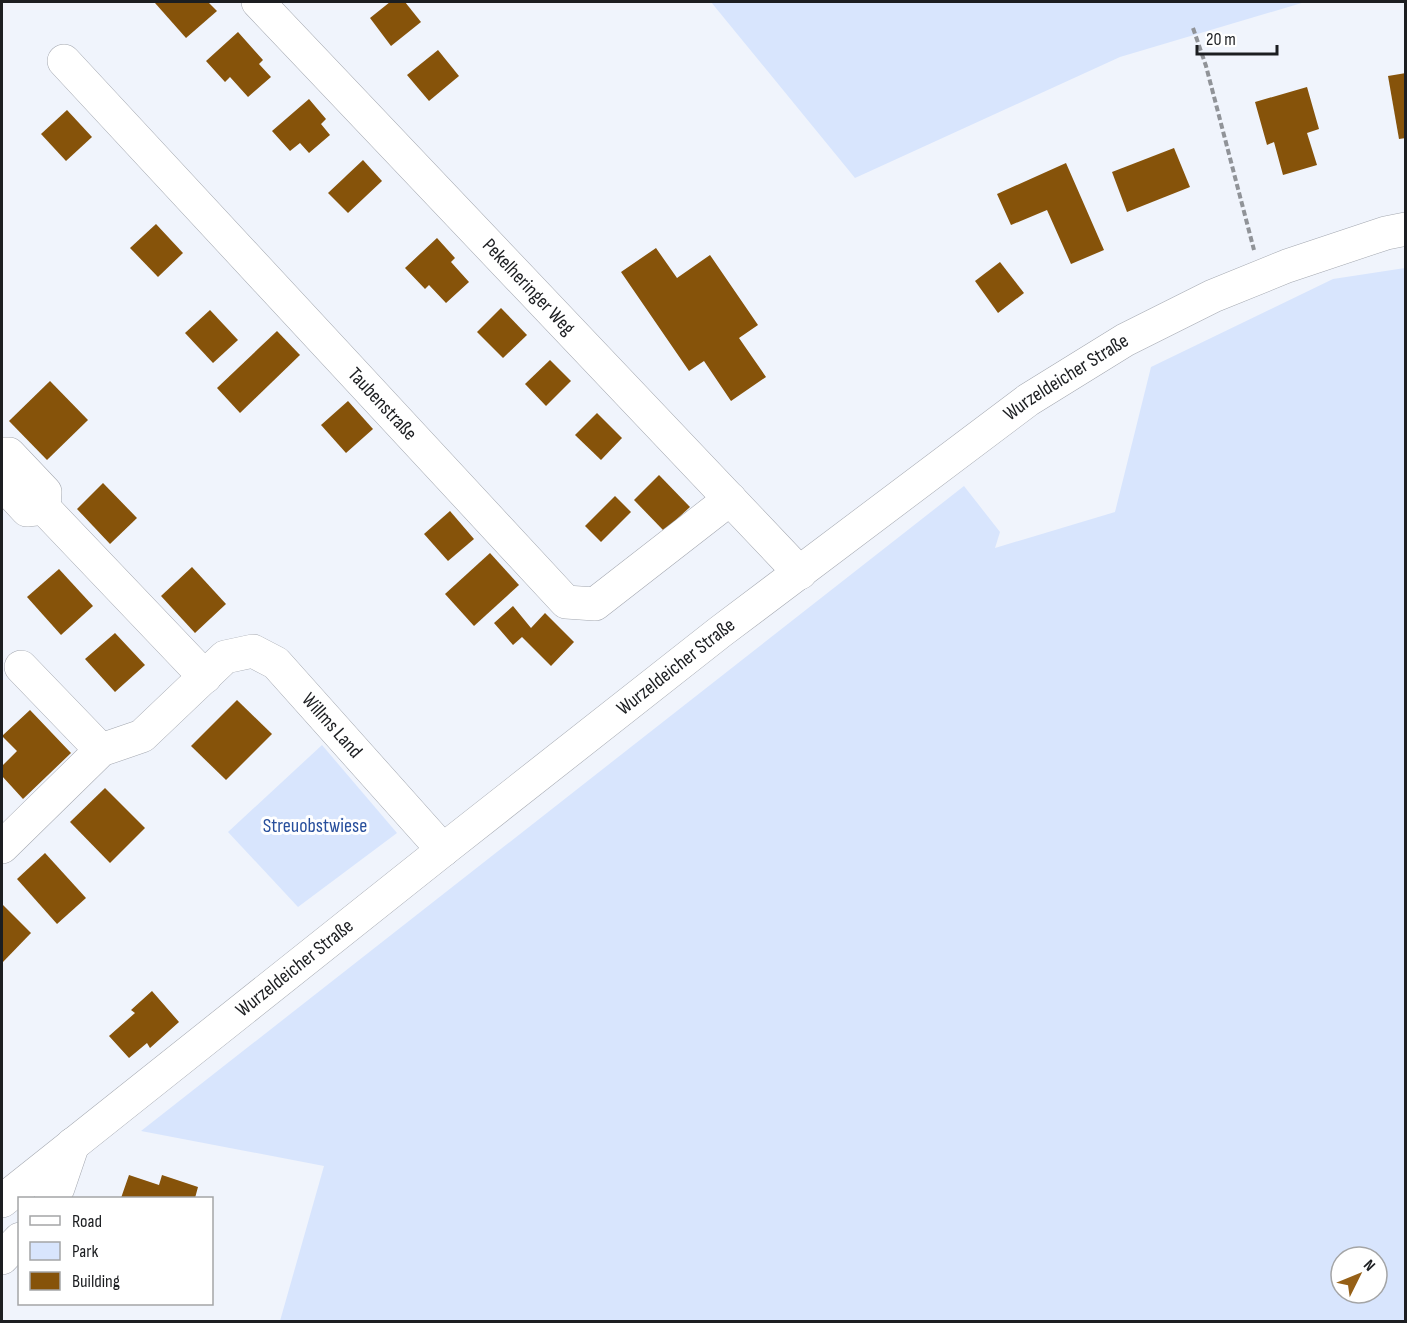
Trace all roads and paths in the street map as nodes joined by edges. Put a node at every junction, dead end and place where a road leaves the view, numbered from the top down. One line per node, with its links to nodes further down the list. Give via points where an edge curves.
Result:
1 (258, 2): 8 (street, Pekelheringer Weg)
2 (1193, 28): 5 (path)
3 (64, 61): 8 (street, Taubenstraße, via 566,602 595,604)
4 (1406, 229): 5 (street, Wurzeldeicher Straße)
5 (1262, 276): 10 (street, Wurzeldeicher Straße, via 1125,340 1028,400)
6 (2, 454): 9 (street, via 9,454 45,492)
7 (2, 483): 9 (street, via 27,510)
8 (730, 499): 10 (street, Pekelheringer Weg)
9 (44, 508): 12 (street)
10 (800, 573): 15 (street, Wurzeldeicher Straße)
11 (21, 667): 13 (street)
12 (205, 677): 13 (street, Willms Land, via 142,736); 15 (street, Willms Land, via 225,657 252,651 276,663)
13 (101, 750): 14 (street, Willms Land)
14 (2, 847)
15 (443, 850): 16 (street, Wurzeldeicher Straße)
16 (73, 1144): 17 (street); 18 (street, Wurzeldeicher Straße)
17 (52, 1197)
18 (2, 1201)
19 (18, 1241): 20 (street)
20 (2, 1258)

